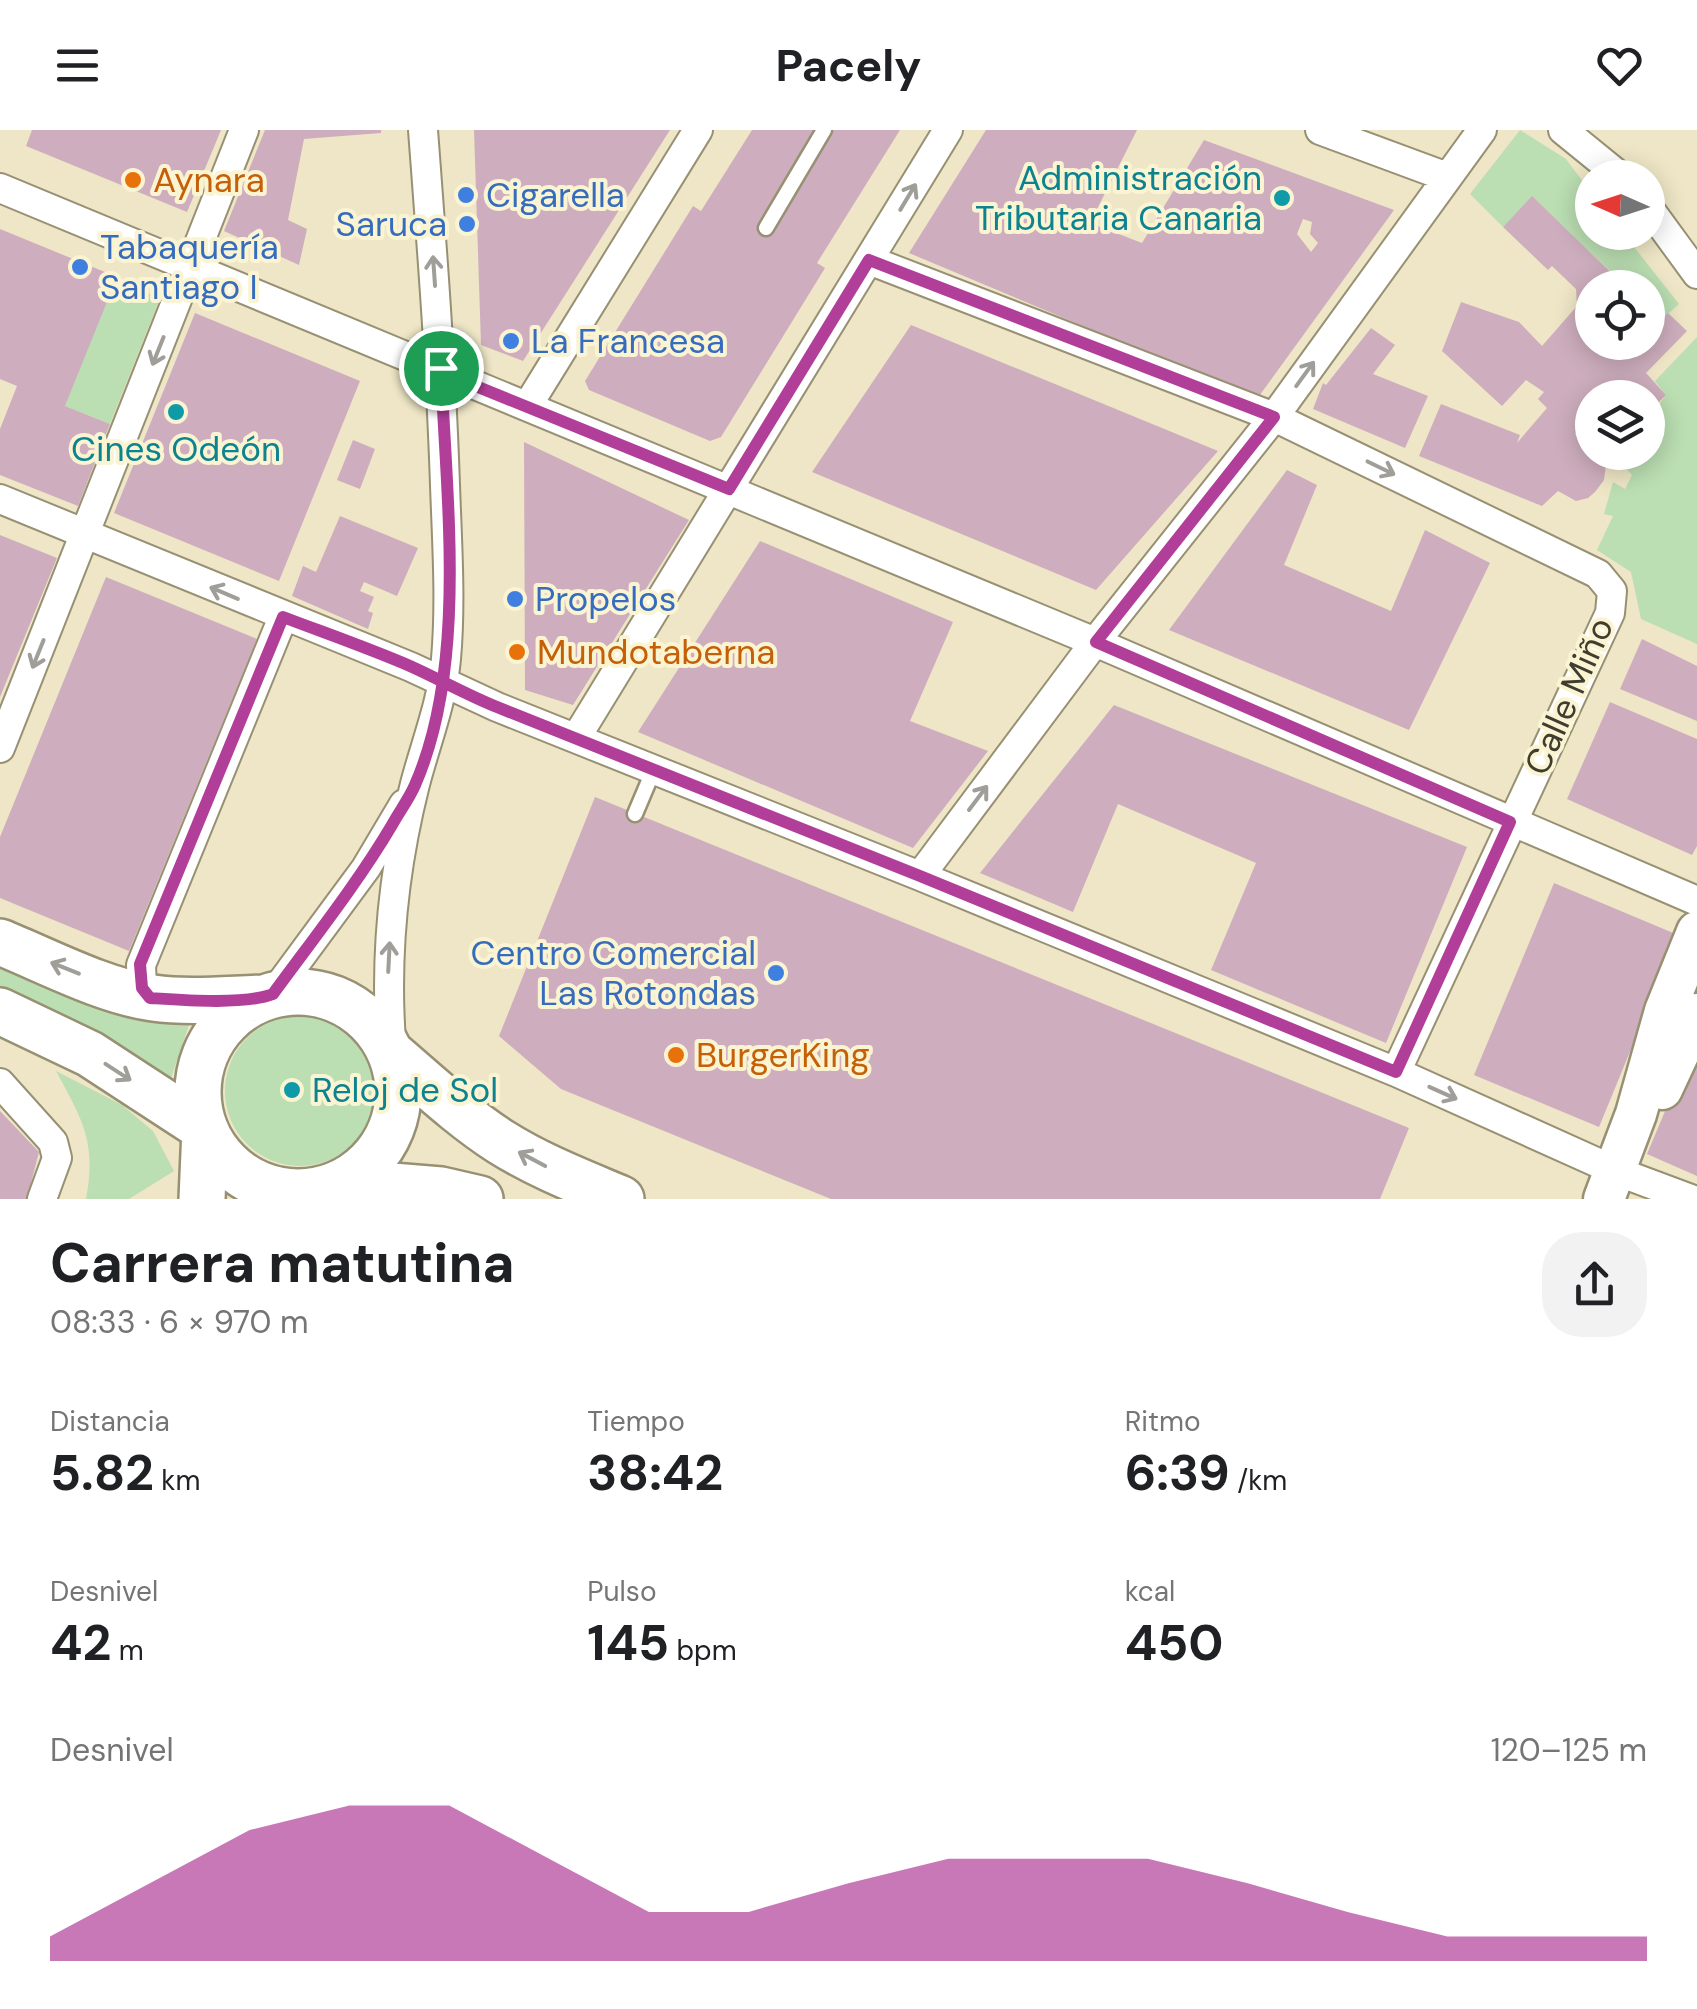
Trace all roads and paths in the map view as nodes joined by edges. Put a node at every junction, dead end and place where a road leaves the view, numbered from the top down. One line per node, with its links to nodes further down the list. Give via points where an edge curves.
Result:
1 (244, 130): 15 (street)
2 (423, 130): 17 (street, one-way to 2)
3 (698, 130): 18 (street)
4 (824, 130): 12 (lane)
5 (948, 130): 14 (street, one-way to 5)
6 (1320, 130): 10 (street)
7 (1482, 130): 10 (street)
8 (1563, 130): 9 (street)
9 (1600, 160)
10 (1447, 177): 19 (street, one-way to 10)
11 (0, 188): 15 (street)
12 (766, 228)
13 (1665, 230): 16 (street)
14 (869, 260): 19 (street); 20 (street)
15 (190, 268): 17 (street); 22 (street, one-way to 22)
16 (1694, 269)
17 (441, 368): 18 (street); 25 (street, via 448,572)
18 (528, 405): 20 (street)
19 (1274, 417): 24 (street); 31 (street, Calle Miño, one-way to 31, via 1598,574 1612,591 1610,613)
20 (729, 489): 24 (street); 26 (street)
21 (0, 499): 22 (street)
22 (86, 535): 23 (street, one-way to 22); 27 (street, one-way to 27)
23 (283, 617): 25 (street); 37 (street, via 140,964)
24 (1096, 642): 31 (street); 32 (street, one-way to 24)
25 (443, 683): 26 (street); 29 (street)
26 (576, 738): 28 (street)
27 (0, 748)
28 (654, 769): 30 (lane); 32 (street)
29 (415, 785): 36 (street, via 366,868); 40 (street, one-way to 29, via 390,937)
30 (635, 814)
31 (1510, 822): 33 (street); 41 (street, Calle Miño)
32 (920, 876): 41 (street)
33 (1697, 901)
34 (1697, 932): 44 (main road)
35 (0, 942): 37 (main road, one-way to 35)
36 (268, 996): 37 (main road); 40 (main road, via 332,996 367,1019); 43 (main road, via 219,1029 203,1058 198,1091)
37 (150, 998)
38 (0, 1011): 43 (main road, one-way to 43, via 90,1054)
39 (1697, 1014): 44 (main road)
40 (392, 1054): 45 (main road, via 399,1090 395,1120 364,1168); 49 (main road, one-way to 40, via 501,1142)
41 (1396, 1072): 44 (street, one-way to 44)
42 (0, 1083): 46 (street, via 54,1142 57,1158)
43 (204, 1129): 45 (main road, via 232,1168 258,1184 289,1192); 47 (main road)
44 (1610, 1185): 50 (street)
45 (332, 1189): 48 (main road, via 425,1188)
46 (42, 1199)
47 (202, 1199)
48 (480, 1199)
49 (622, 1199)
50 (1692, 1199)

